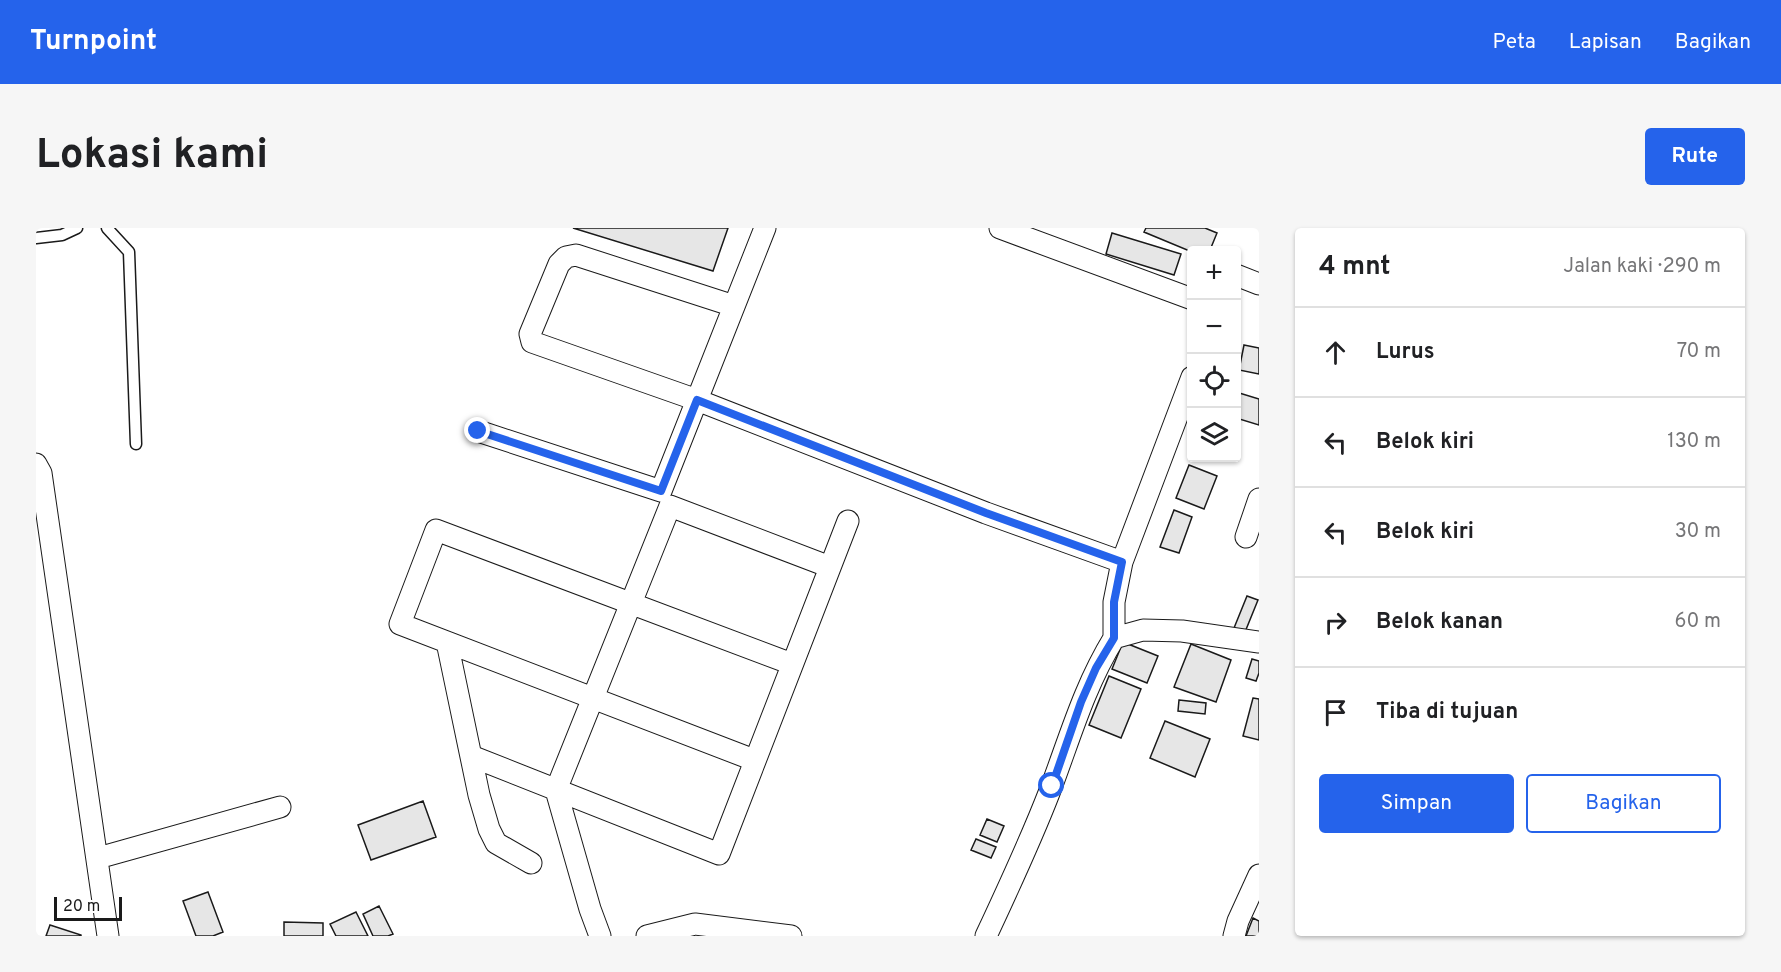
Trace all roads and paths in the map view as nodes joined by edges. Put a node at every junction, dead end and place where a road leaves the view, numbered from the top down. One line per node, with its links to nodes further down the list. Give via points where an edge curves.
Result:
1 (78, 228): 5 (lane, via 62,235)
2 (107, 228): 13 (lane, via 129,252)
3 (765, 228): 9 (street)
4 (1000, 228): 8 (street)
5 (36, 238)
6 (1241, 277): 7 (street)
7 (1259, 284)
8 (1187, 298)
9 (734, 306): 11 (street); 11 (street, via 576,255 559,264 532,326 532,342)
10 (1187, 387): 18 (street)
11 (697, 400): 12 (street, via 661,491); 18 (street)
12 (478, 431)
13 (136, 444)
14 (36, 464): 30 (street, via 41,473)
15 (1259, 499): 17 (street)
16 (848, 521): 19 (street)
17 (1245, 537)
18 (1122, 562): 21 (street, via 1114,602)
19 (830, 567): 20 (street, via 670,506); 24 (street)
20 (632, 604): 22 (street, via 436,530 400,624); 24 (street); 25 (street)
21 (1114, 638): 23 (street, via 1143,630 1182,631); 37 (street, via 1085,693 1032,837)
22 (447, 642): 25 (street); 26 (street)
23 (1259, 642)
24 (792, 664): 27 (street)
25 (593, 698): 27 (street); 28 (street)
26 (471, 756): 28 (street); 31 (street, via 496,843)
27 (754, 760): 28 (street, via 719,854)
28 (556, 790): 34 (street)
29 (280, 807): 30 (street)
30 (98, 858): 33 (street)
31 (531, 863)
32 (1259, 875): 38 (street)
33 (108, 936)
34 (600, 936)
35 (647, 936): 36 (street, via 695,924)
36 (791, 936)
37 (986, 936)
38 (1234, 936)

